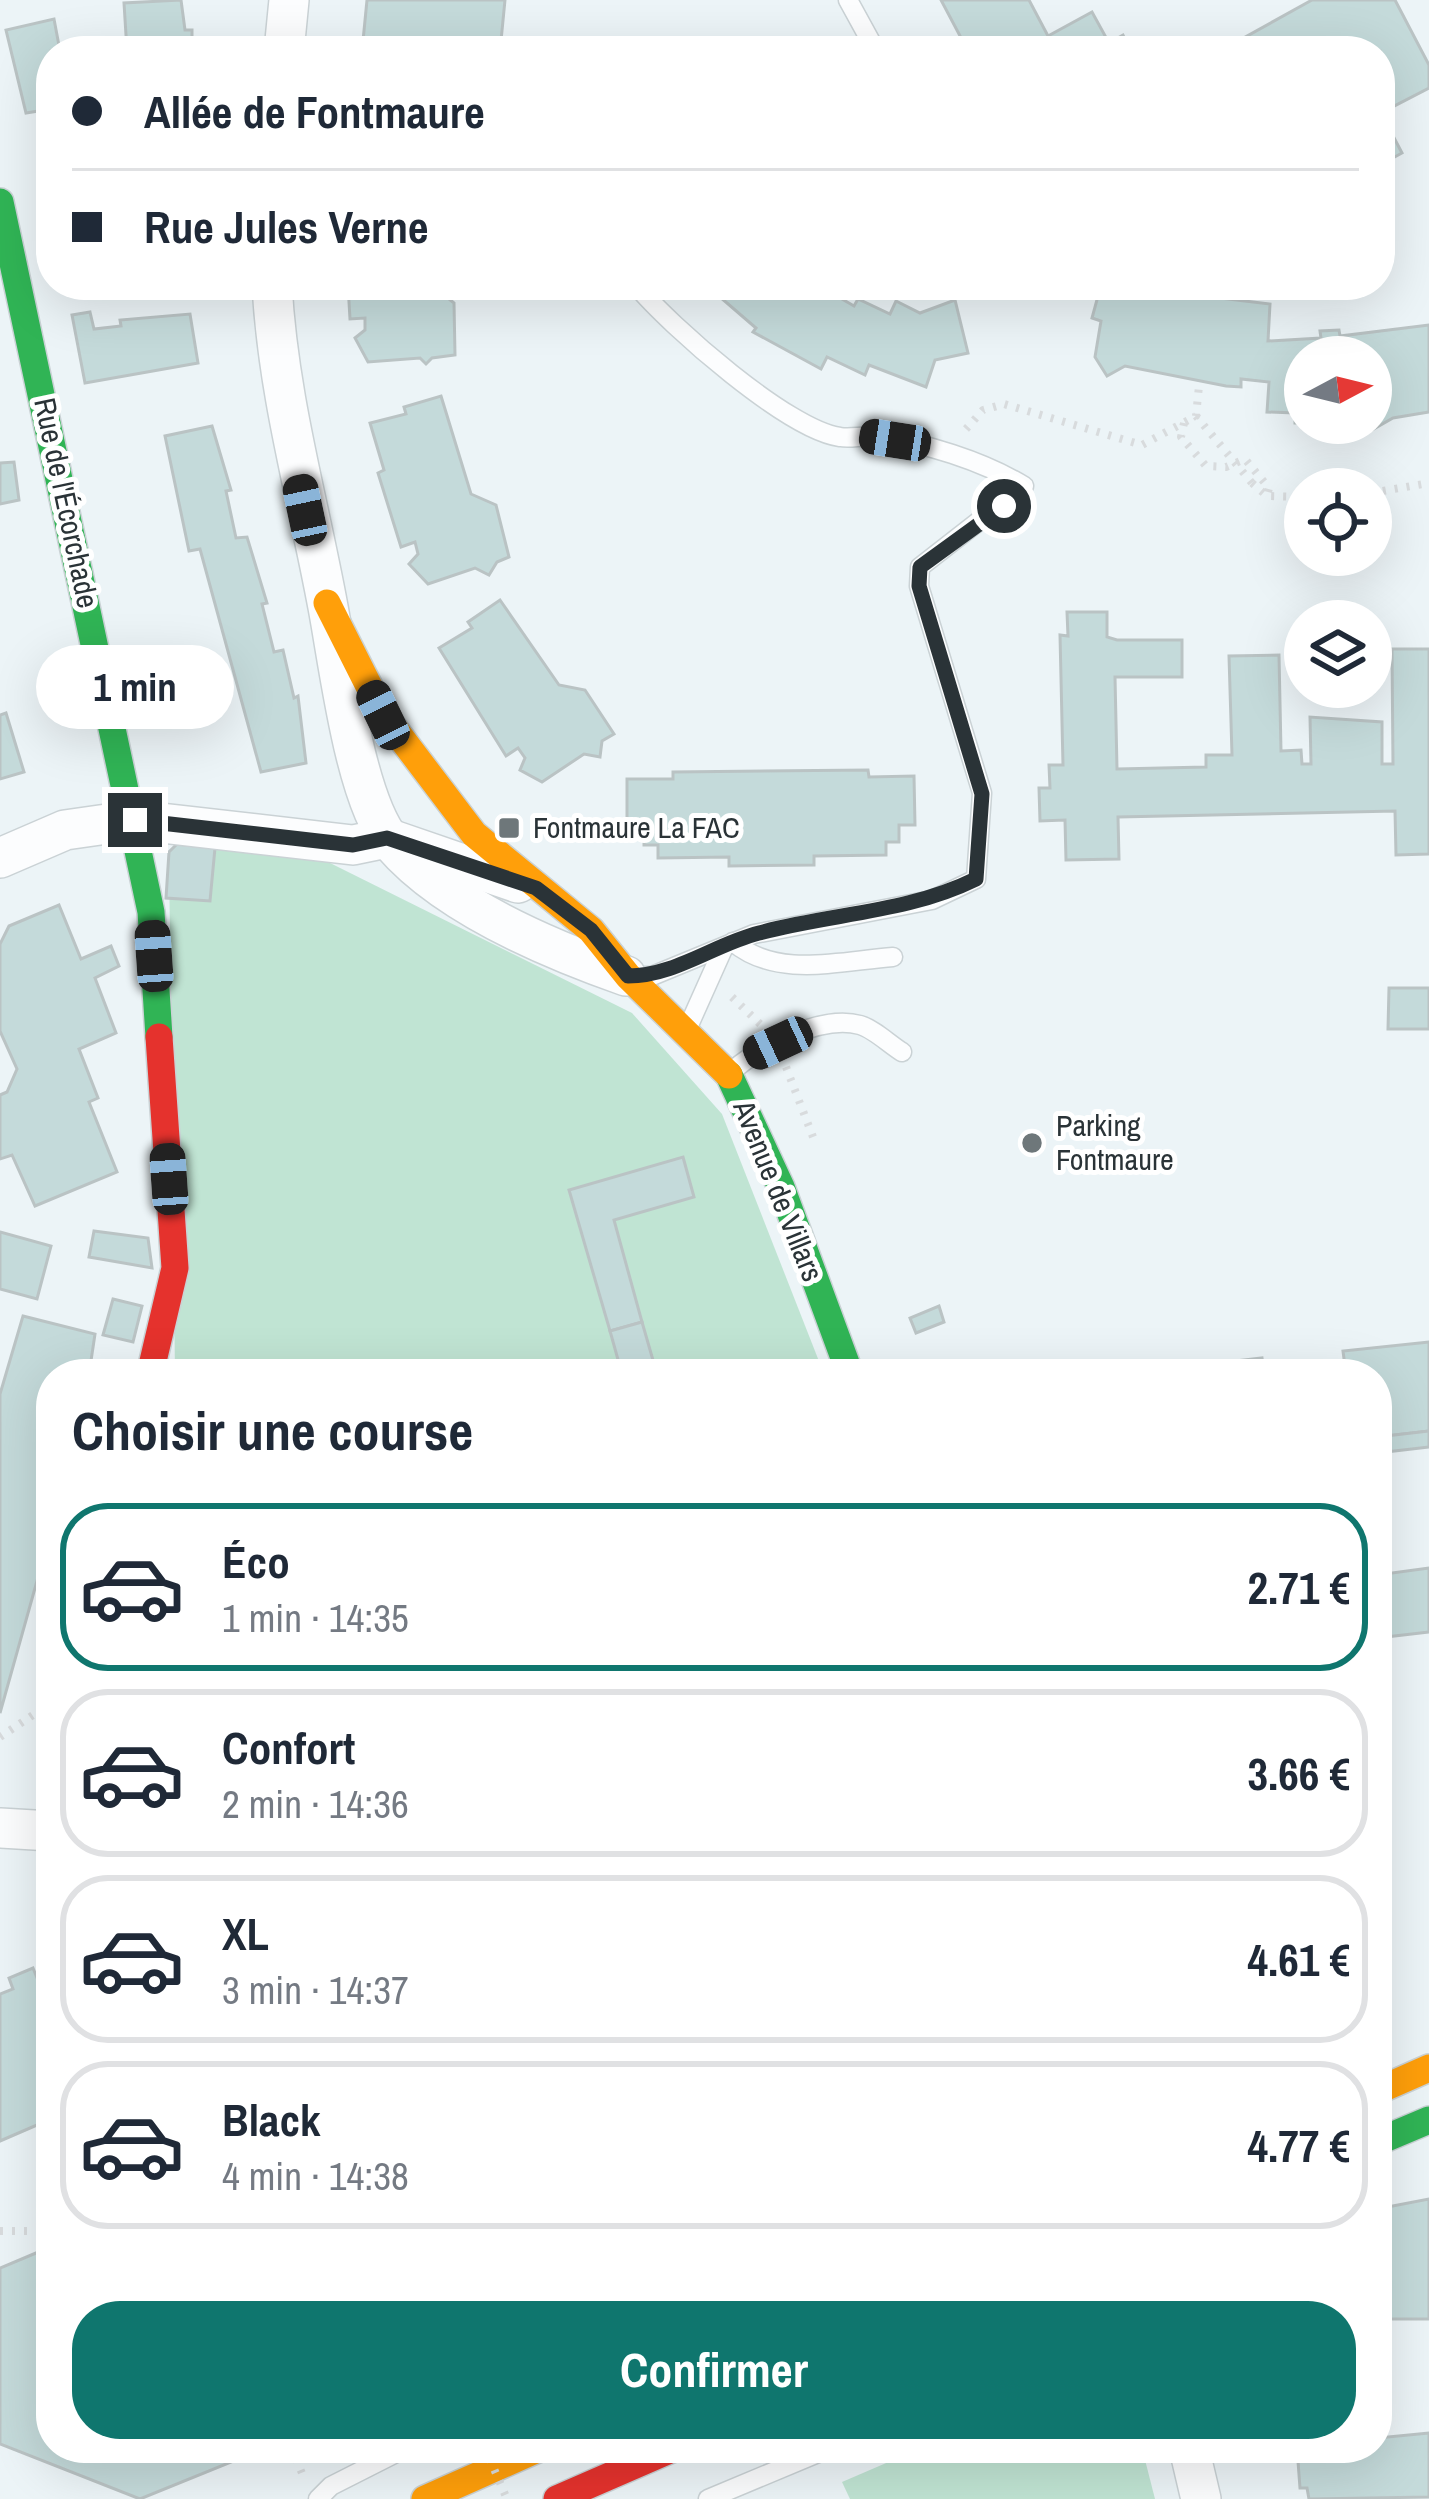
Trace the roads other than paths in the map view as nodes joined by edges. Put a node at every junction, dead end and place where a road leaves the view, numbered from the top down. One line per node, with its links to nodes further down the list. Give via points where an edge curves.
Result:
1 (289, 0): 3 (street)
2 (848, 0): 4 (lane)
3 (285, 36)
4 (868, 36)
5 (0, 202): 6 (street, Rue de l'Écorchade)
6 (8, 273): 11 (street, Rue de l'Écorchade)
7 (274, 300): 9 (street, Avenue de Villars, via 291,445)
8 (648, 300): 15 (lane, via 674,331 772,403 837,437 895,440 1024,486 920,567 982,794 976,879 932,900)
9 (327, 603): 10 (street, Avenue de Villars); 12 (street, Avenue de Villars, via 352,743)
10 (410, 754): 12 (street); 14 (street, Avenue de Villars, via 474,834)
11 (135, 820): 12 (street, via 353,845); 13 (street, via 64,830); 21 (street, Rue de l'Écorchade, via 151,911 175,1268)
12 (387, 838): 14 (street); 17 (street, Avenue de Villars, via 434,886)
13 (0, 858)
14 (536, 888): 17 (street, Avenue de Villars, via 591,930)
15 (728, 946): 16 (lane, via 784,965); 17 (lane, via 652,976); 18 (lane)
16 (893, 957)
17 (628, 976): 18 (street, Avenue de Villars)
18 (686, 1029): 20 (street, Avenue de Villars)
19 (902, 1052): 20 (lane, via 862,1025 841,1024 778,1043)
20 (729, 1074): 22 (street, Avenue de Villars)
21 (154, 1359)
22 (844, 1359)
23 (36, 1825): 24 (street)
24 (0, 1828)
25 (1429, 2068): 26 (street)
26 (1392, 2084)
27 (1429, 2120): 28 (street)
28 (1392, 2136)
29 (376, 2463): 34 (lane)
30 (506, 2463): 35 (street)
31 (640, 2463): 36 (street)
32 (794, 2463): 37 (lane)
33 (1193, 2463): 38 (street)
34 (318, 2499)
35 (425, 2499)
36 (557, 2499)
37 (707, 2499)
38 (1201, 2499)

